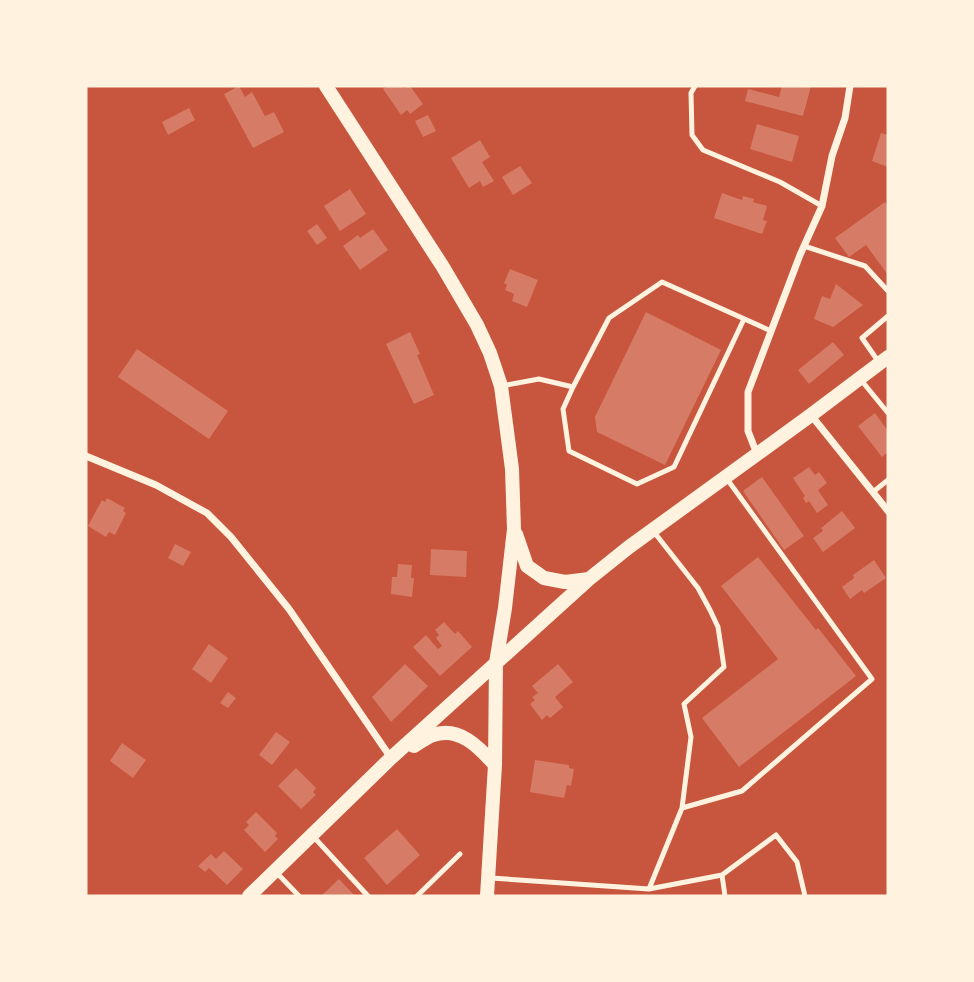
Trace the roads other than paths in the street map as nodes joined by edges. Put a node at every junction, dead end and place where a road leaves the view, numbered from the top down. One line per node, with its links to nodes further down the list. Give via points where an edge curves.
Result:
1 (326, 86): 12 (main road, via 477,325)
2 (695, 86): 4 (lane, via 691,93 692,135 703,150 780,181)
3 (850, 86): 4 (street)
4 (822, 206): 5 (street)
5 (804, 246): 6 (lane, via 865,266); 9 (street)
6 (888, 291)
7 (888, 316): 10 (lane, via 862,338)
8 (744, 319): 9 (lane); 13 (lane, via 662,282 609,318); 13 (lane, via 674,467 637,484 569,452 563,409)
9 (771, 331): 16 (street, via 748,392 748,431)
10 (884, 360): 11 (main road)
11 (860, 379): 14 (lane); 15 (main road)
12 (501, 386): 13 (lane, via 540,379); 22 (main road)
13 (573, 387)
14 (888, 413)
15 (811, 415): 16 (main road); 20 (street)
16 (757, 454): 18 (main road)
17 (87, 458): 26 (street, via 156,485 206,513 231,537 289,609)
18 (726, 477): 23 (main road); 28 (lane, via 872,679 742,791)
19 (888, 480): 20 (lane)
20 (873, 492): 21 (street)
21 (888, 511)
22 (514, 529): 24 (main road, via 527,565 544,578 565,582); 25 (main road)
23 (652, 530): 24 (main road); 28 (lane, via 698,588 718,627 724,667 684,704 691,737)
24 (589, 579): 25 (main road)
25 (496, 663): 26 (main road); 27 (main road)
26 (391, 758): 27 (main road, via 435,734 455,734 468,739); 29 (main road)
27 (495, 765): 33 (main road)
28 (682, 808): 34 (lane)
29 (312, 835): 31 (main road); 37 (lane)
30 (460, 854): 38 (lane)
31 (275, 871): 35 (main road); 36 (lane)
32 (722, 875): 34 (lane); 40 (lane); 41 (lane, via 776,835 797,862)
33 (488, 878): 34 (lane); 39 (main road)
34 (649, 889)
35 (249, 896)
36 (299, 896)
37 (368, 896)
38 (417, 896)
39 (487, 896)
40 (725, 896)
41 (805, 896)

